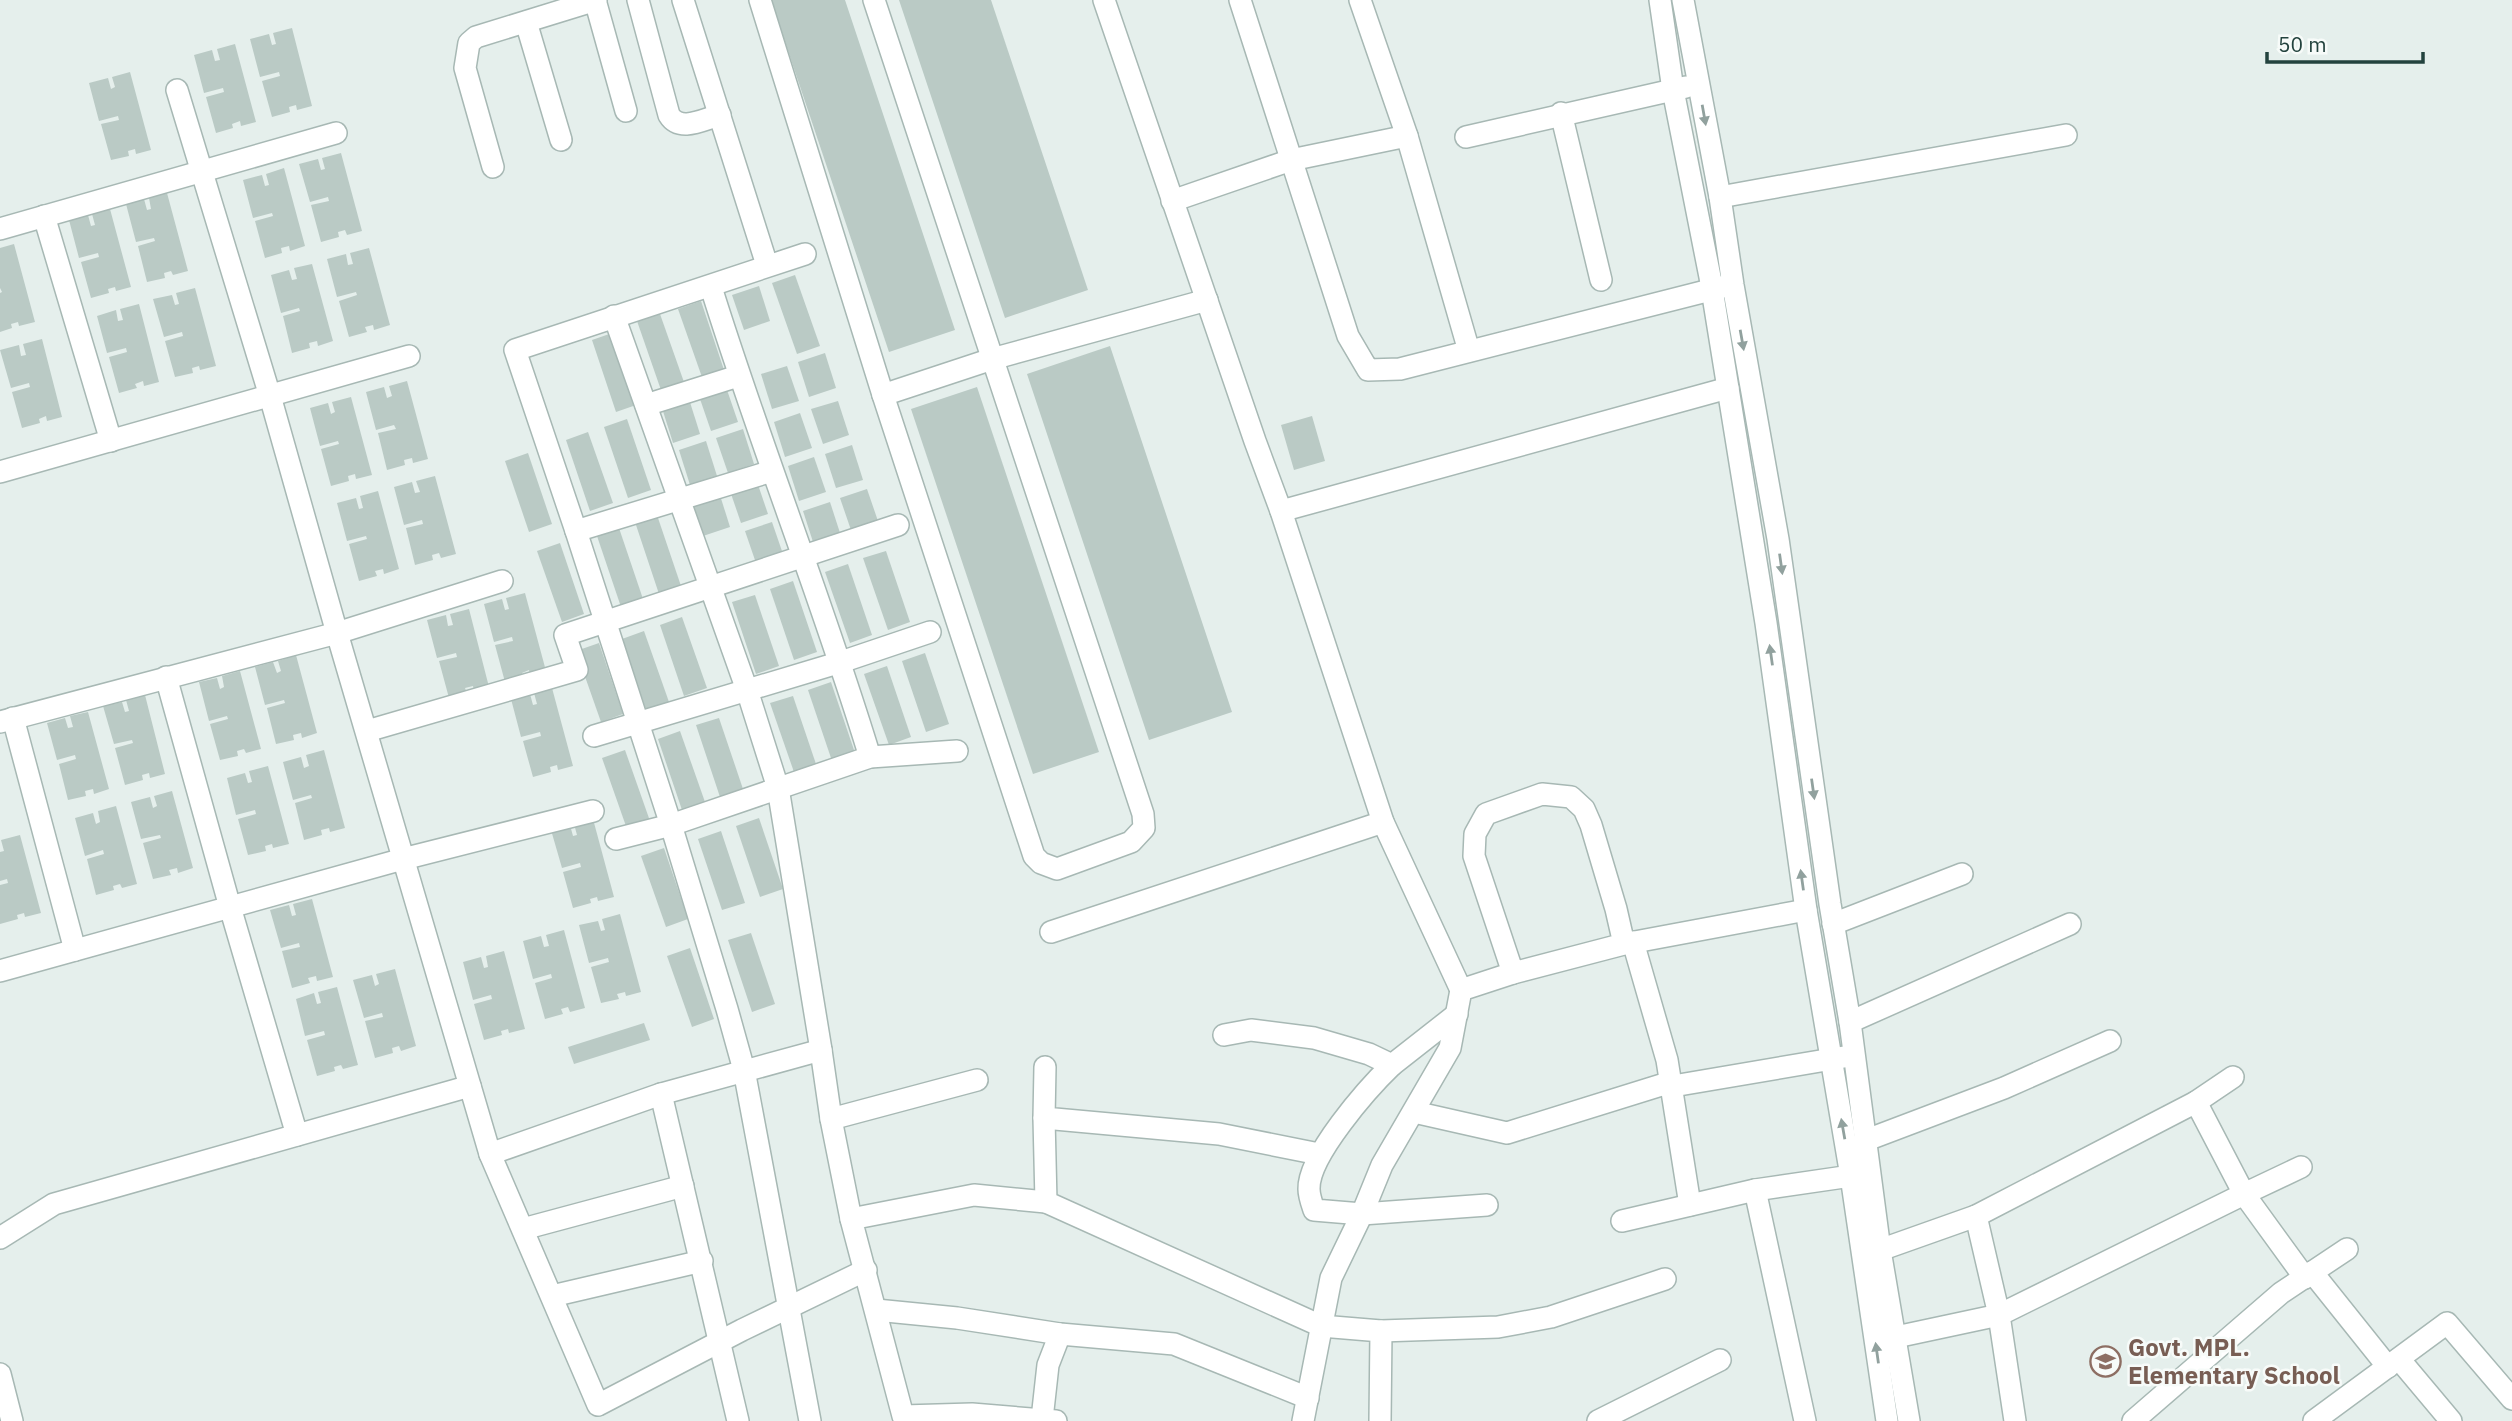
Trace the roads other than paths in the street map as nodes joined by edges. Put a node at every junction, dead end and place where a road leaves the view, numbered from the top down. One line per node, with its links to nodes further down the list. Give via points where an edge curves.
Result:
1 (595, 0): 11 (street); 15 (street)
2 (638, 0): 17 (street, via 674,123 680,126)
3 (683, 0): 17 (street)
4 (760, 0): 42 (street)
5 (874, 0): 39 (street)
6 (1104, 0): 27 (street)
7 (1240, 0): 23 (street)
8 (1360, 0): 20 (street)
9 (1660, 0): 14 (street)
10 (1683, 0): 12 (street)
11 (526, 22): 22 (street); 24 (street, via 469,43 466,68)
12 (1699, 84): 14 (street); 26 (street, one-way to 26)
13 (177, 90): 25 (street)
14 (1673, 90): 16 (street); 34 (street)
15 (626, 111)
16 (1561, 113): 21 (street); 32 (street)
17 (720, 115): 31 (street)
18 (336, 133): 25 (street)
19 (2067, 135): 26 (street)
20 (1407, 136): 23 (street); 37 (street)
21 (1466, 137)
22 (561, 140)
23 (1291, 160): 27 (street); 37 (street, via 1348,336 1368,370 1400,369)
24 (493, 167)
25 (202, 172): 28 (street); 43 (street)
26 (1720, 197): 34 (street)
27 (1172, 201): 35 (street)
28 (44, 216): 29 (street); 45 (street)
29 (0, 229)
30 (805, 254): 31 (street)
31 (767, 265): 33 (street)
32 (1601, 280)
33 (711, 287): 36 (street); 40 (street)
34 (1723, 287): 37 (street); 41 (street); 76 (street, one-way to 76, via 1778,540)
35 (1206, 300): 39 (street); 49 (street)
36 (614, 316): 44 (street); 51 (street, via 514,350)
37 (1469, 351)
38 (410, 356): 43 (street)
39 (992, 359): 42 (street); 42 (street, via 1143,814 1144,828 1131,842 1057,869 1034,856)
40 (738, 376): 44 (street); 46 (street)
41 (1728, 388): 49 (street); 75 (street, one-way to 41)
42 (883, 395)
43 (270, 396): 45 (street); 56 (street)
44 (646, 405): 48 (street)
45 (111, 441): 47 (street)
46 (772, 471): 48 (street); 52 (street)
47 (0, 472)
48 (678, 500): 51 (street); 54 (street)
49 (1282, 511): 69 (street)
50 (898, 525): 52 (street)
51 (576, 531): 55 (street)
52 (804, 558): 54 (street); 58 (street)
53 (502, 581): 56 (street)
54 (710, 588): 55 (street); 60 (street)
55 (605, 623): 62 (street); 63 (street, via 565,635 577,670)
56 (337, 632): 59 (street); 63 (street)
57 (930, 632): 58 (street)
58 (841, 662): 60 (street); 66 (street)
59 (166, 677): 61 (street); 74 (street)
60 (747, 690): 62 (street); 67 (street)
61 (7, 720): 80 (street)
62 (637, 724): 64 (street); 70 (street)
63 (367, 731): 72 (street)
64 (594, 736)
65 (957, 751): 66 (street)
66 (870, 757): 67 (street)
67 (778, 788): 70 (street); 88 (street)
68 (593, 811): 72 (street)
69 (1383, 822): 78 (street); 83 (street)
70 (671, 825): 71 (street); 93 (street)
71 (616, 839)
72 (403, 859): 74 (street); 96 (street)
73 (1962, 874): 76 (street)
74 (230, 907): 80 (street); 103 (street)
75 (1806, 910): 79 (street); 90 (street)
76 (1833, 924): 85 (street)
77 (2070, 924): 85 (street)
78 (1051, 932)
79 (1628, 943): 82 (street); 82 (street, via 1584,809 1571,797 1542,794 1486,814 1475,834 1474,856); 97 (street)
80 (75, 950): 81 (street)
81 (0, 971)
82 (1513, 973): 83 (street)
83 (1461, 990): 84 (street)
84 (1457, 1014): 91 (street); 100 (street, via 1450,1048)
85 (1850, 1022): 89 (street)
86 (1224, 1035): 91 (street, via 1251,1030 1314,1038)
87 (2110, 1041): 104 (street, via 2004,1088)
88 (821, 1050): 93 (street); 102 (street)
89 (1853, 1056): 90 (street); 104 (street)
90 (1831, 1058): 97 (street); 108 (street, one-way to 90)
91 (1392, 1065): 106 (street, via 1369,1087)
92 (1045, 1068): 101 (street)
93 (744, 1070): 98 (street); 128 (street)
94 (2234, 1076): 99 (street)
95 (977, 1080): 102 (street)
96 (470, 1086): 103 (street); 105 (street)
97 (1673, 1086): 100 (street, via 1671,1082 1507,1133); 114 (street)
98 (661, 1094): 105 (street); 109 (street)
99 (2196, 1102): 111 (street); 116 (street)
100 (1414, 1112): 115 (street, via 1381,1165)
101 (1044, 1118): 106 (street, via 1219,1134); 112 (street)
102 (831, 1119): 117 (street)
103 (297, 1135): 120 (street, via 54,1203)
104 (1864, 1141): 122 (street)
105 (490, 1154): 119 (street)
106 (1319, 1154): 115 (street, via 1308,1188 1314,1210)
107 (2301, 1167): 111 (street)
108 (1852, 1177): 110 (street); 152 (street, one-way to 108)
109 (683, 1186): 119 (street); 123 (street)
110 (1755, 1190): 114 (street); 151 (street)
111 (2244, 1194): 125 (street); 130 (street)
112 (1046, 1202): 117 (street, via 974,1195); 131 (street)
113 (1487, 1205): 115 (street)
114 (1690, 1205): 118 (street)
115 (1362, 1214): 131 (street, via 1331,1278)
116 (1976, 1216): 122 (street); 130 (street)
117 (851, 1219): 124 (street)
118 (1622, 1221)
119 (523, 1229): 127 (street)
120 (0, 1238)
121 (2347, 1249): 125 (street)
122 (1880, 1250): 134 (street)
123 (702, 1261): 127 (street); 135 (street)
124 (866, 1270): 128 (street); 129 (street)
125 (2308, 1275): 137 (street); 155 (street)
126 (1665, 1279): 132 (street, via 1551,1317 1498,1326)
127 (552, 1296): 141 (street)
128 (787, 1308): 135 (street); 147 (street)
129 (876, 1310): 133 (street); 142 (street)
130 (1999, 1315): 134 (street); 154 (street)
131 (1321, 1326): 132 (street); 139 (street)
132 (1381, 1331): 149 (street)
133 (1060, 1334): 139 (street, via 1174,1343); 144 (street, via 1048,1365)
134 (1896, 1337): 153 (street)
135 (720, 1341): 141 (street); 146 (street)
136 (1720, 1360): 150 (street)
137 (2393, 1363): 140 (street, via 2447,1323); 143 (street); 156 (street)
138 (0, 1374): 145 (street)
139 (1308, 1398): 148 (street)
140 (2512, 1399)
141 (602, 1413)
142 (903, 1418): 144 (street, via 972,1414)
143 (2326, 1418)
144 (1049, 1420)
145 (12, 1421)
146 (738, 1421)
147 (810, 1421)
148 (1303, 1421)
149 (1380, 1421)
150 (1598, 1421)
151 (1805, 1421)
152 (1887, 1421)
153 (1909, 1421)
154 (2015, 1421)
155 (2133, 1421)
156 (2451, 1421)

